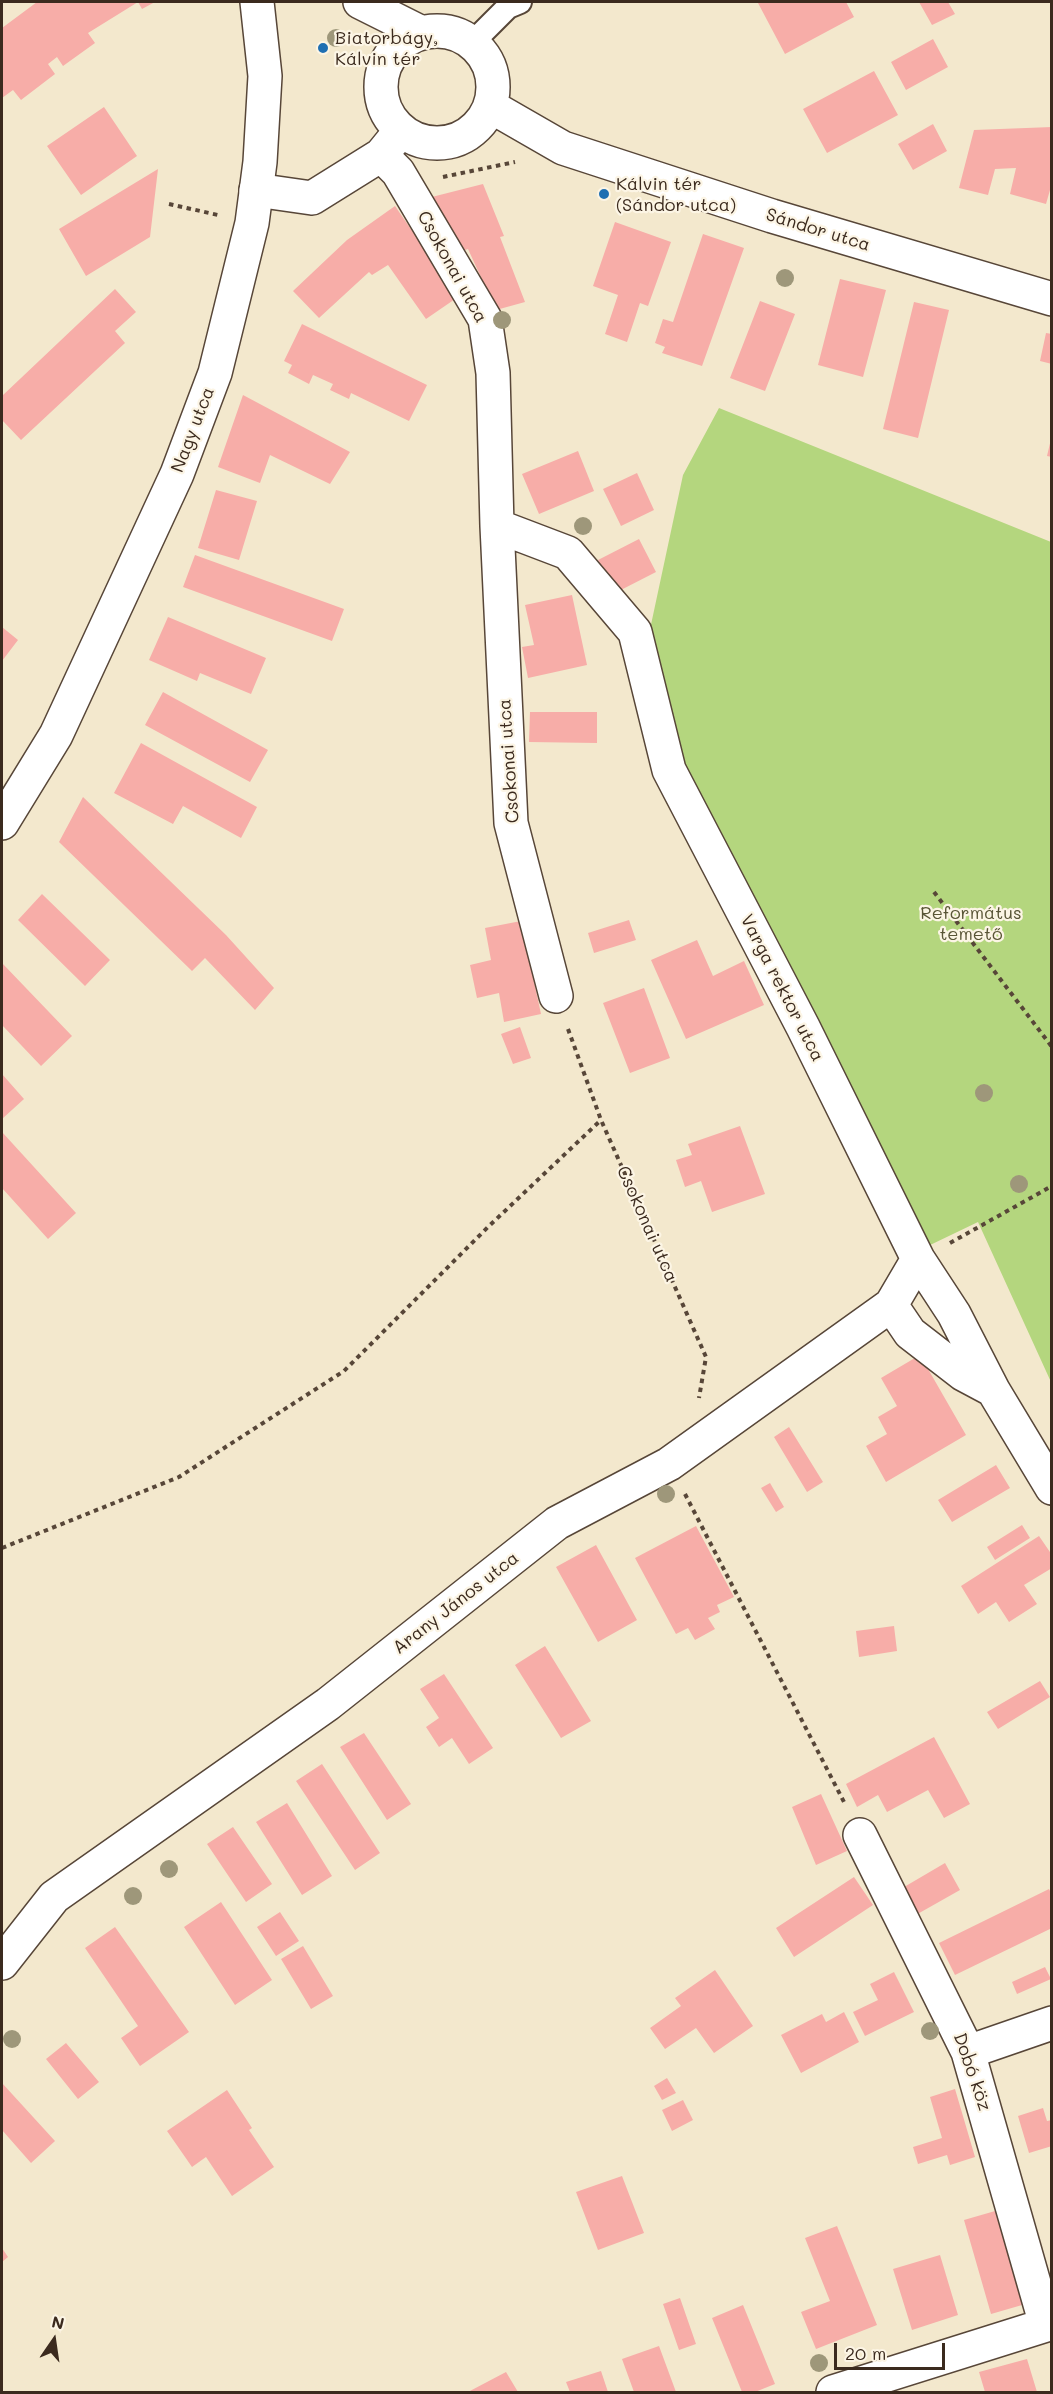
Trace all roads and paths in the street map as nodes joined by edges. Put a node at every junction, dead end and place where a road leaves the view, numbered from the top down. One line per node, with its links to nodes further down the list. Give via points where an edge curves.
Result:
1 (257, 2): 8 (street, Nagy utca, via 265,76)
2 (360, 2): 4 (street)
3 (520, 2): 5 (lane, via 508,7)
4 (422, 33): 5 (street, via 440,31); 7 (street, via 393,51 380,82)
5 (472, 43): 6 (street, via 491,72)
6 (490, 106): 7 (street, via 482,121 453,142); 11 (street, Sándor utca, via 563,148 772,216)
7 (391, 143): 8 (street, via 312,198); 12 (street, Csokonai utca, via 398,172 485,319 493,373)
8 (256, 190): 10 (street, Nagy utca)
9 (169, 204): 10 (path)
10 (252, 223): 13 (street, Nagy utca, via 215,373 177,474 56,735)
11 (1052, 299)
12 (497, 526): 15 (street, Csokonai utca, via 511,823); 19 (street, Varga rektor utca, via 568,553 635,632 669,770 803,1027)
13 (2, 823)
14 (934, 892): 16 (path)
15 (556, 996): 17 (path, Csokonai utca)
16 (1052, 1047)
17 (601, 1120): 22 (path, Csokonai utca, via 706,1357); 25 (path, via 344,1371 179,1477)
18 (1052, 1186): 19 (path)
19 (931, 1253): 20 (street, Arany János utca); 21 (street, Varga rektor utca, via 954,1314)
20 (891, 1305): 21 (street, via 910,1333 963,1374); 27 (street, Arany János utca, via 669,1464 557,1523 328,1704 54,1897)
21 (993, 1390): 24 (street, Varga rektor utca)
22 (697, 1402)
23 (682, 1488): 26 (path)
24 (1052, 1488)
25 (2, 1548)
26 (860, 1834): 29 (street, Dobó köz)
27 (2, 1963)
28 (1052, 2023): 29 (street)
29 (968, 2052): 30 (street, Dobó köz, via 1046,2325)
30 (833, 2392)

